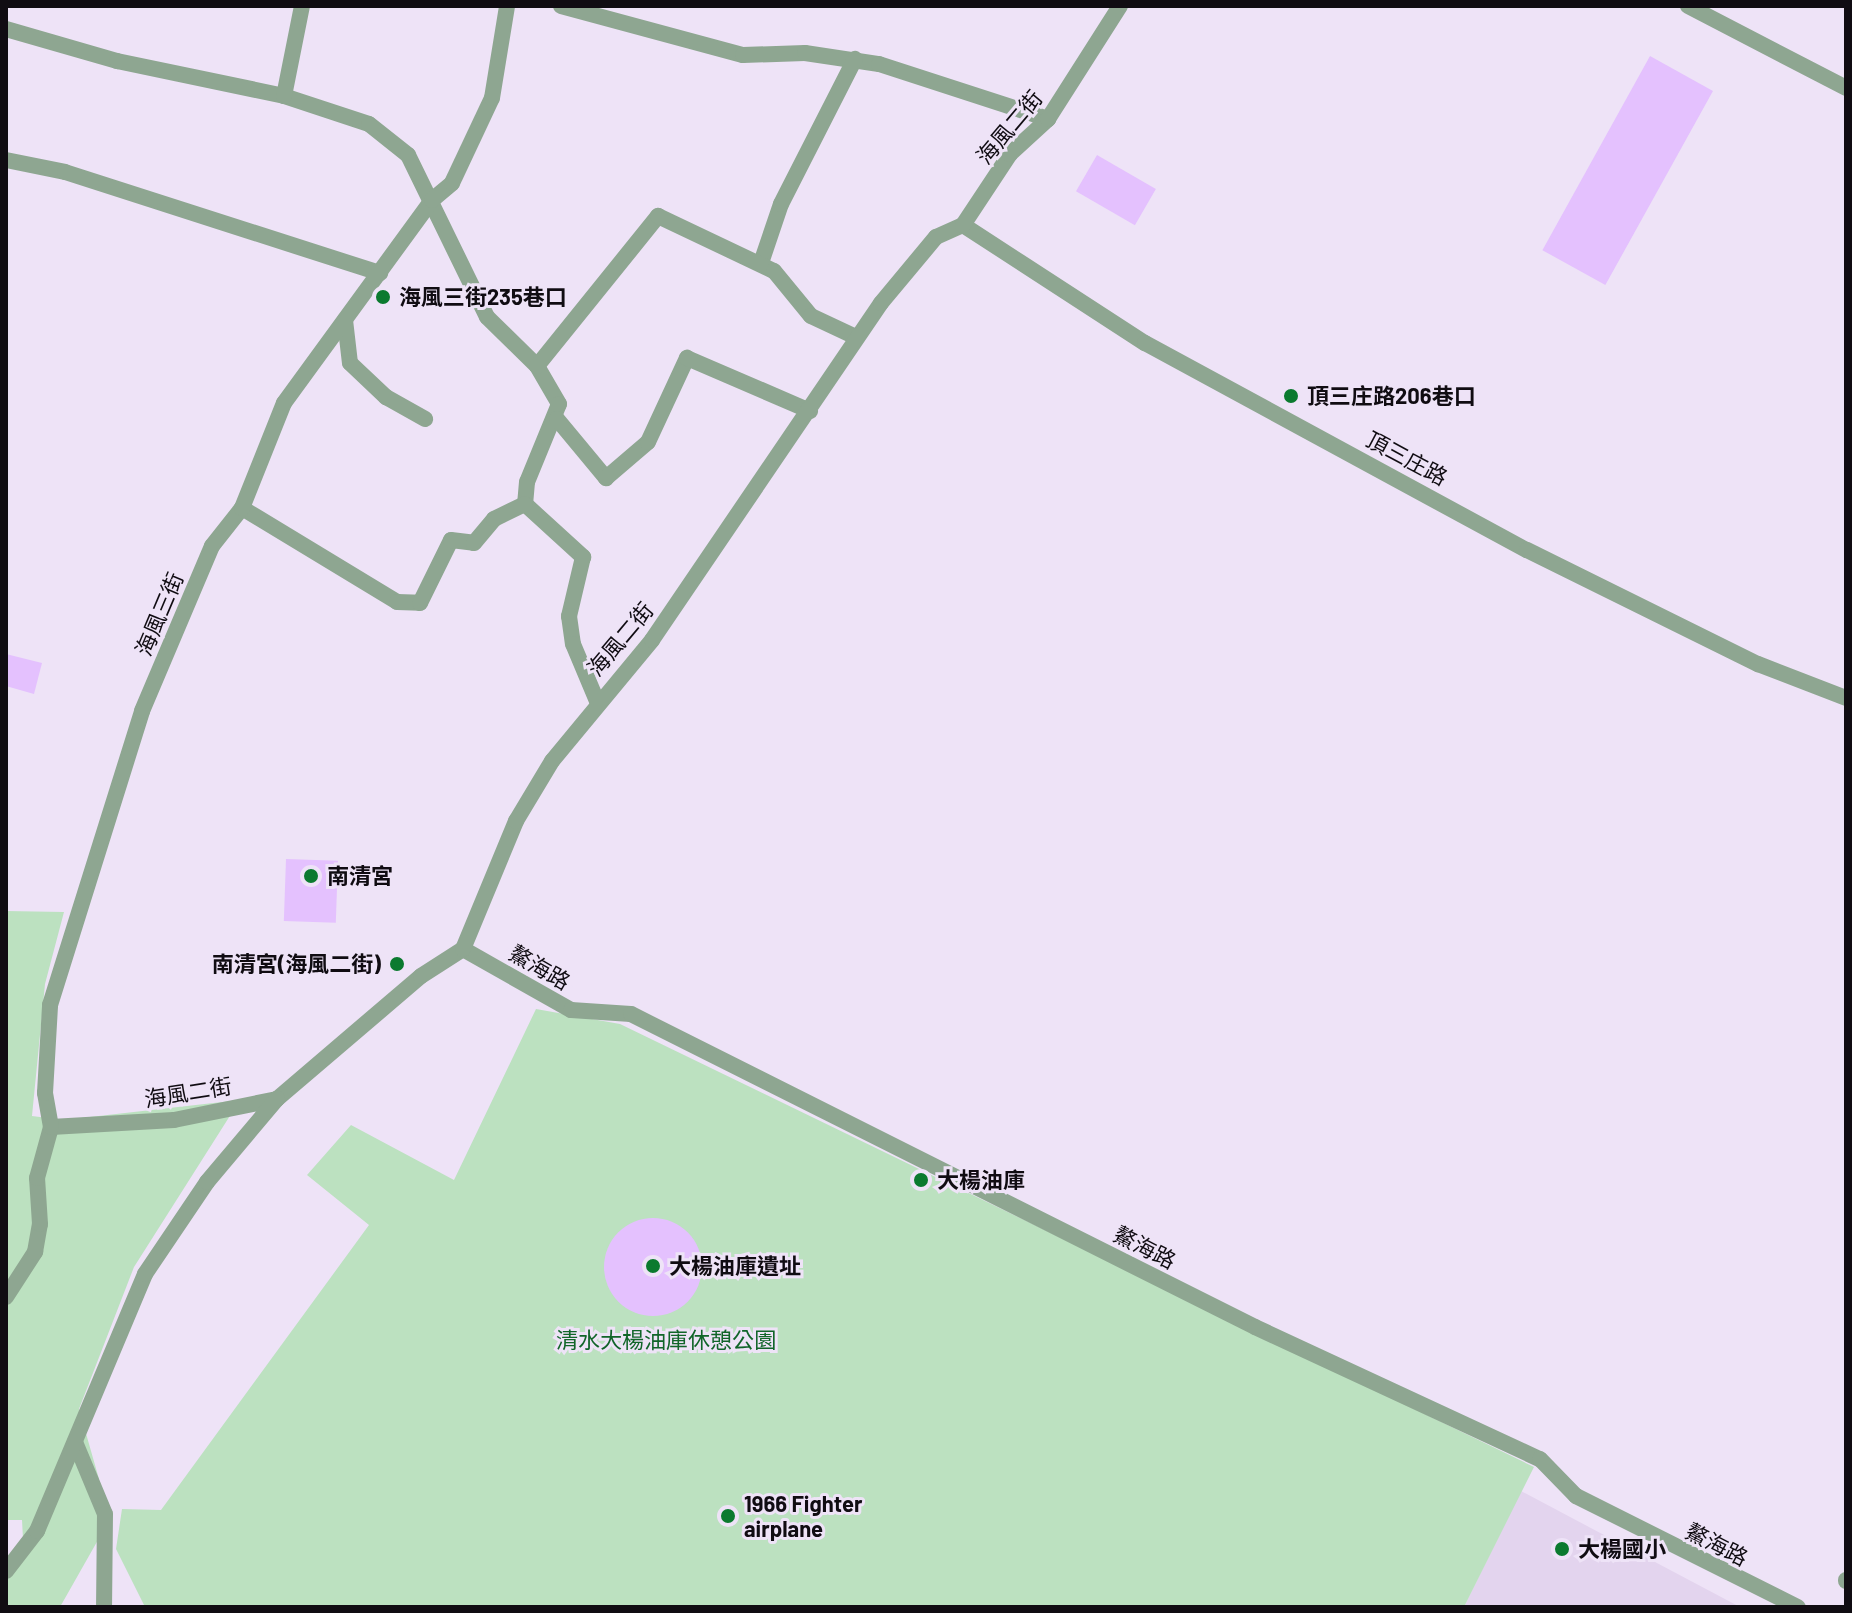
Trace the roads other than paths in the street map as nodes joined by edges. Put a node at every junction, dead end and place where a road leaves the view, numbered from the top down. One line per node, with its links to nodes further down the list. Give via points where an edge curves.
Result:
1 (302, 6): 9 (street)
2 (507, 6): 12 (street, 海風三街, via 492,98 452,183)
3 (561, 6): 7 (street, via 743,55)
4 (1120, 6): 10 (street, 海風二街)
5 (1688, 6): 8 (street)
6 (6, 29): 9 (street, via 117,61)
7 (855, 59): 10 (street); 14 (street, via 781,204)
8 (1846, 88)
9 (284, 96): 12 (street, via 369,124 408,155)
10 (1048, 119): 13 (street, 海風二街, via 1010,154)
11 (6, 160): 15 (street, via 65,172)
12 (432, 200): 15 (street, 海風三街); 18 (street, via 487,317)
13 (963, 225): 17 (street, 海風二街, via 936,237); 24 (street, 頂三庄路, via 1145,343 1527,550 1758,664)
14 (761, 263): 17 (street, via 811,316); 18 (street, via 658,216)
15 (380, 273): 16 (street, 海風三街)
16 (345, 320): 20 (street, via 350,363 386,397); 23 (street, 海風三街, via 284,403)
17 (856, 337): 19 (street, 海風二街)
18 (537, 366): 21 (street, via 559,404)
19 (810, 411): 21 (street, via 687,358 648,442 606,478); 25 (street, 海風二街, via 652,640)
20 (425, 419)
21 (557, 419): 22 (street, via 527,482)
22 (525, 504): 23 (street, via 494,519 474,543 451,540 420,603 397,602); 25 (street, via 583,557 569,616 573,644)
23 (242, 508): 28 (street, 海風三街, via 212,546 142,711 66,943 50,1005 45,1093)
24 (1846, 698)
25 (597, 701): 26 (street, 海風二街, via 516,821)
26 (463, 949): 27 (street, 海風二街, via 421,976); 33 (street, 鰲海路, via 571,1010 631,1014 1255,1327 1540,1459 1576,1496)
27 (277, 1099): 28 (street, 海風二街, via 174,1120); 30 (street, via 207,1182 145,1274)
28 (51, 1127): 29 (street, 海風三街, via 37,1178 35,1252)
29 (6, 1297)
30 (75, 1442): 31 (street, via 37,1531); 32 (street, via 105,1514)
31 (6, 1571)
32 (104, 1607)
33 (1798, 1607)

